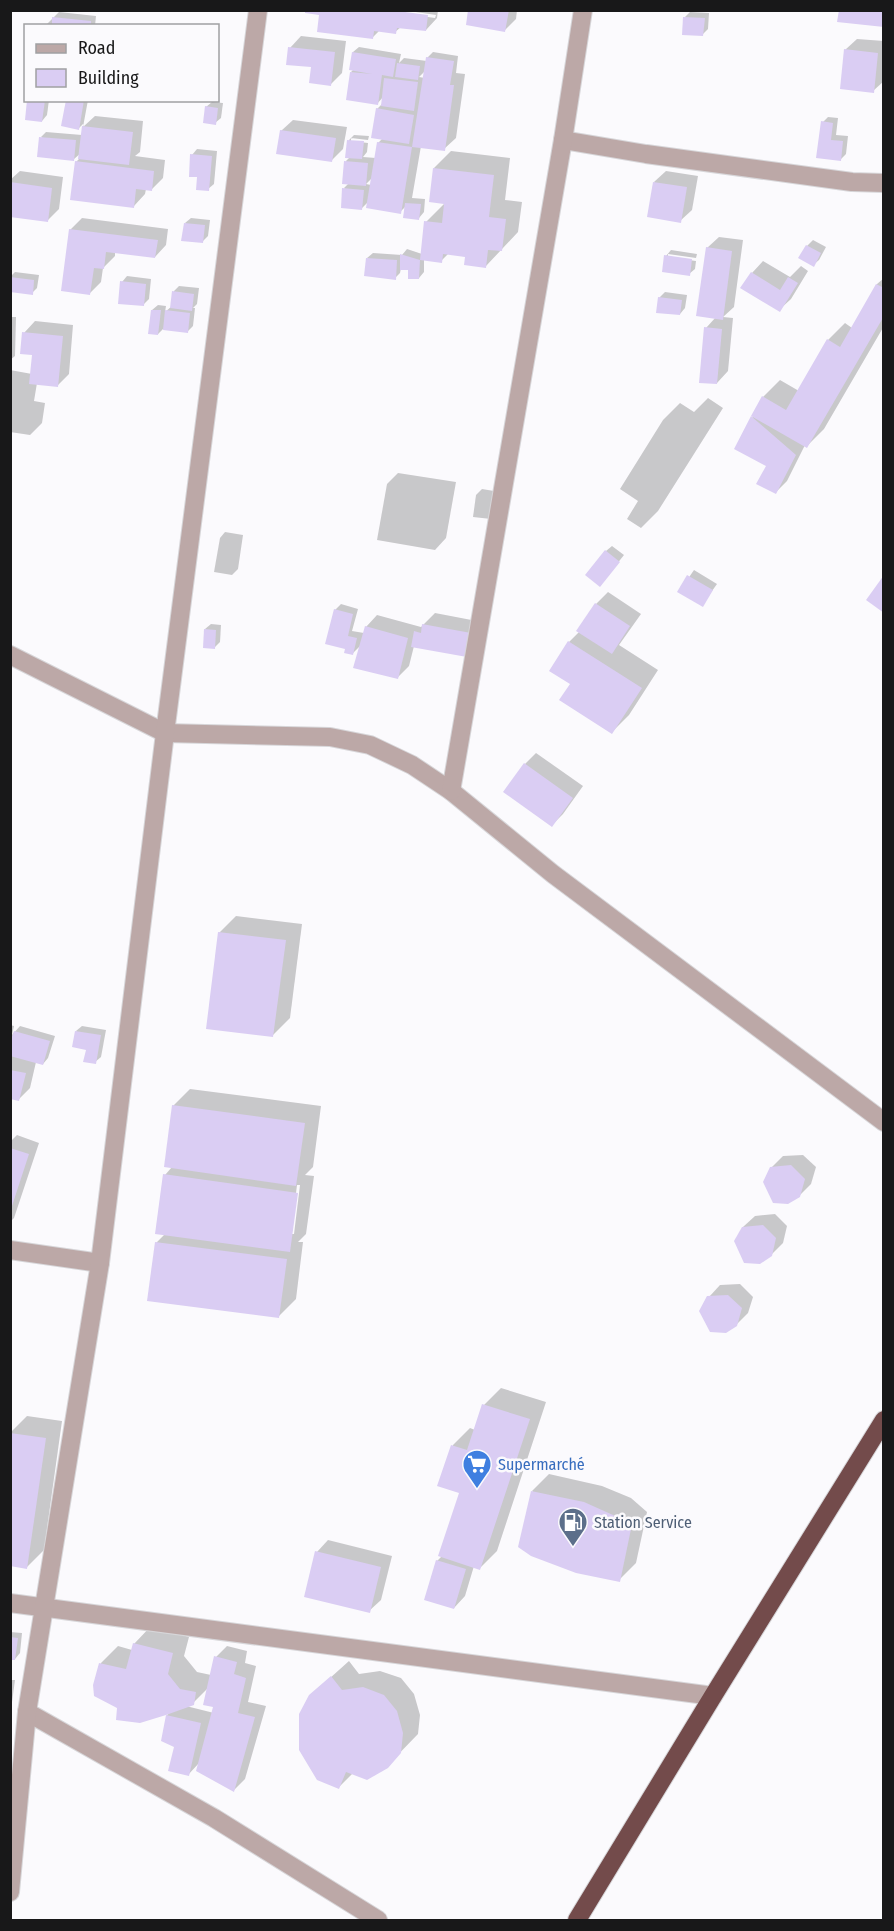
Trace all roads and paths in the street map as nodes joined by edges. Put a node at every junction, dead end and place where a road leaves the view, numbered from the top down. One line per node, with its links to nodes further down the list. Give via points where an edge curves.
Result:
1 (258, 10): 6 (street)
2 (583, 10): 3 (street)
3 (563, 140): 4 (street, via 852,182); 7 (street)
4 (884, 183)
5 (10, 656): 6 (street)
6 (165, 734): 7 (street, via 330,737 370,745 412,765); 10 (street)
7 (452, 792): 8 (street, via 554,874)
8 (884, 1122)
9 (10, 1250): 10 (street)
10 (100, 1263): 13 (street)
11 (884, 1420): 14 (highway)
12 (10, 1603): 13 (street)
13 (44, 1608): 14 (street); 15 (street)
14 (713, 1696): 18 (highway)
15 (27, 1712): 16 (street); 17 (street, via 214,1818)
16 (10, 1892)
17 (378, 1920)
18 (577, 1920)

